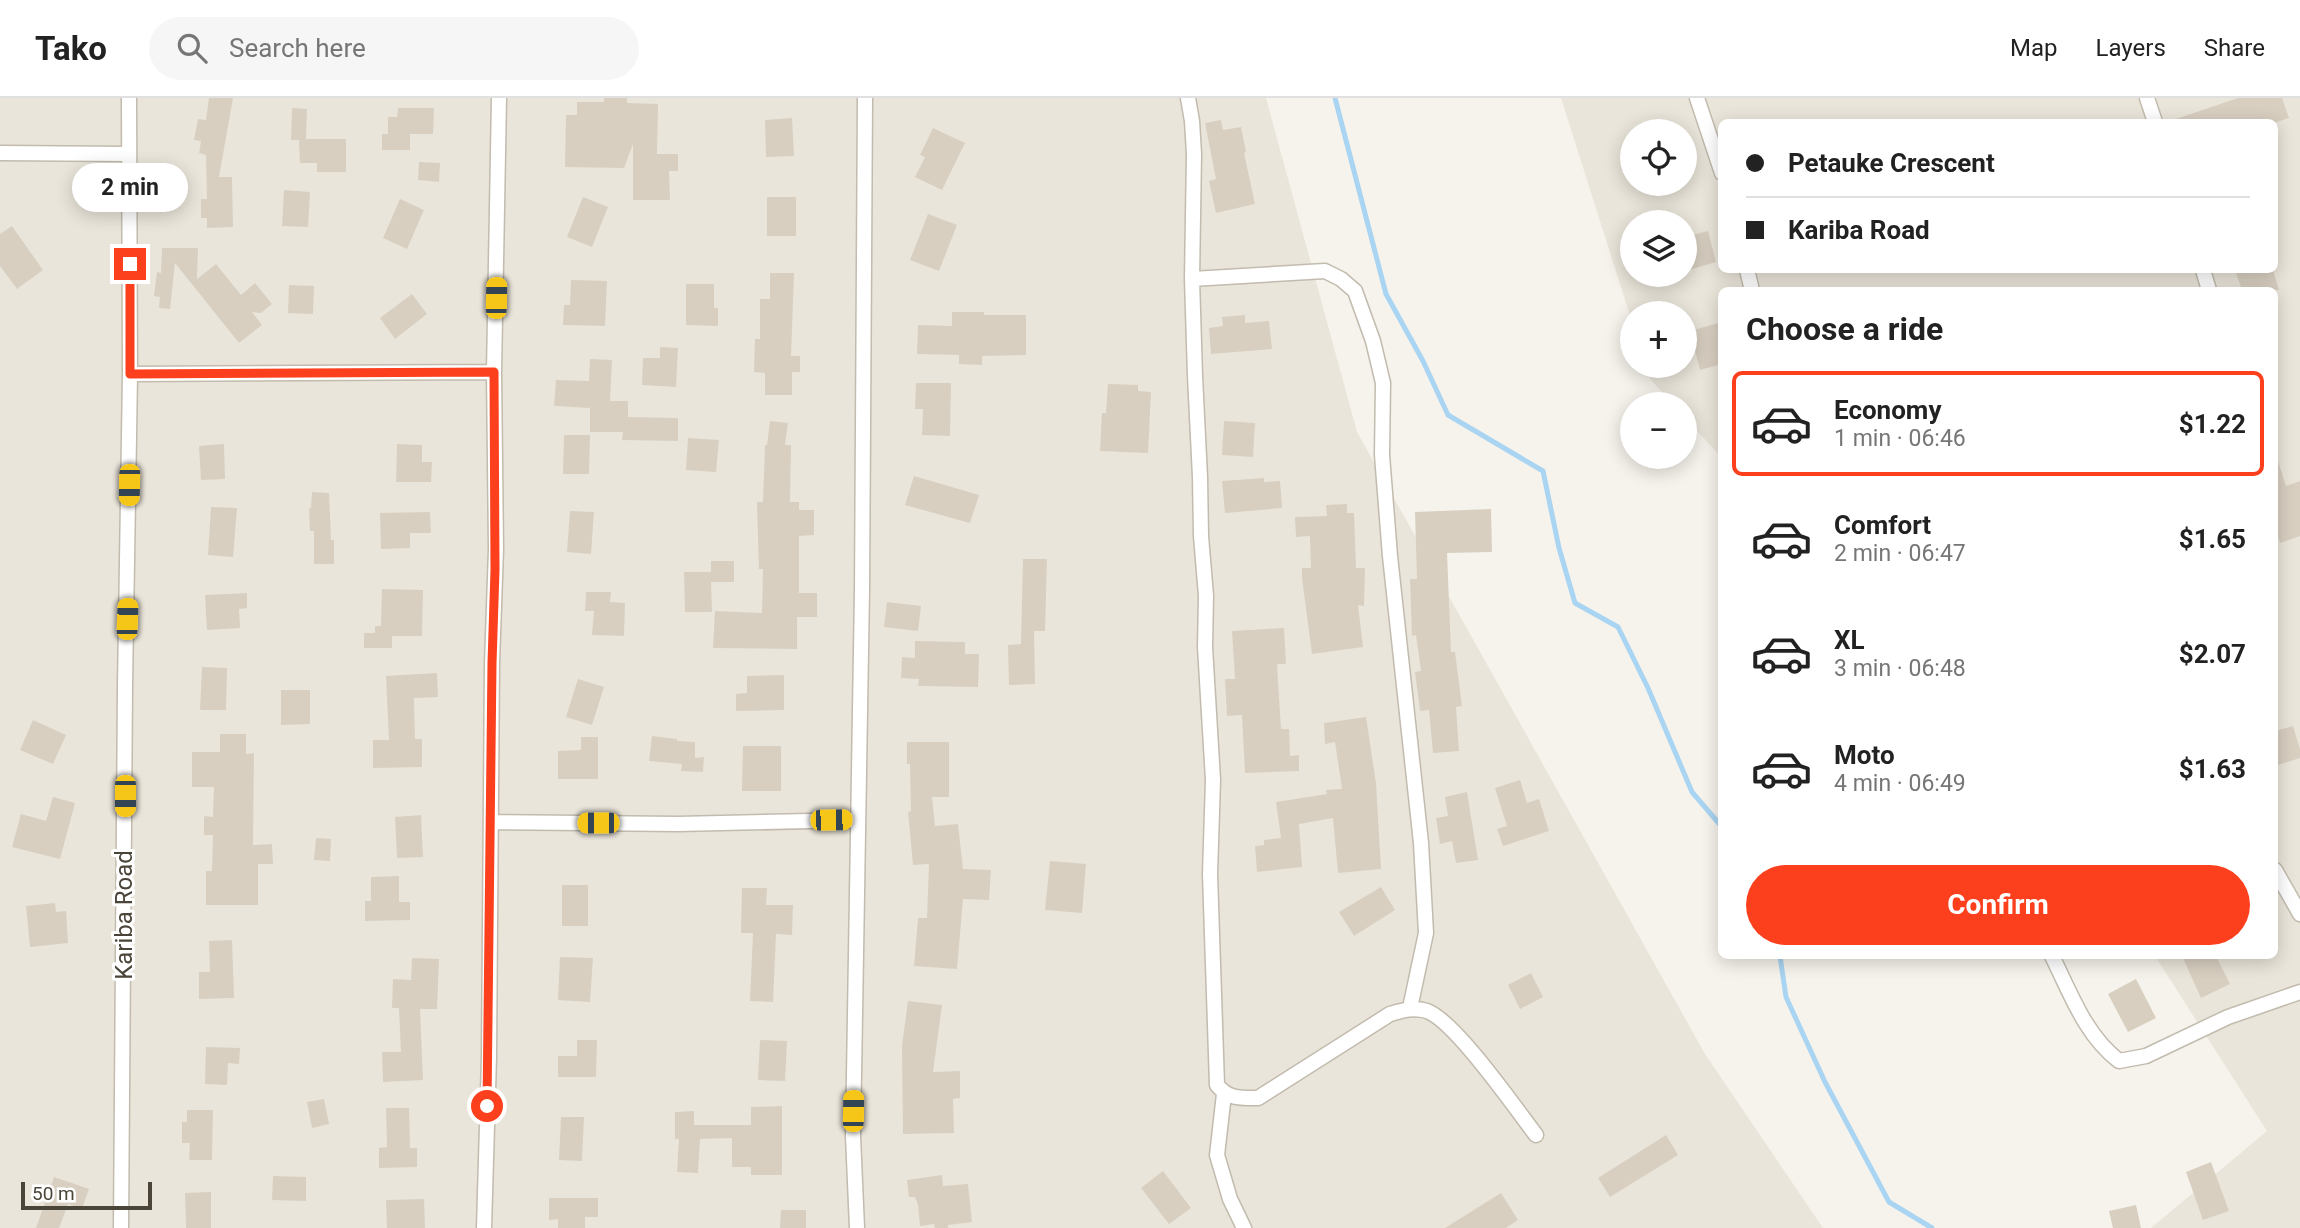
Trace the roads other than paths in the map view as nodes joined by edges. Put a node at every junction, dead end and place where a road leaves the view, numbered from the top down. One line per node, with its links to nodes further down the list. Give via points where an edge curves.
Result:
1 (130, 98): 9 (street, Kariba Road)
2 (499, 98): 12 (street)
3 (865, 98): 14 (street)
4 (1188, 98): 11 (street, via 1194,154)
5 (1697, 98): 10 (street)
6 (2147, 98): 7 (street)
7 (2154, 119)
8 (0, 153): 9 (street)
9 (129, 154): 13 (street, Kariba Road)
10 (1718, 161)
11 (1192, 279): 20 (street, via 1325,271 1355,291 1373,341 1383,383 1382,456 1426,933); 21 (street, via 1213,780 1213,990 1217,1084)
12 (494, 372): 13 (street); 15 (street)
13 (130, 374): 23 (street, Kariba Road)
14 (857, 820): 15 (street); 25 (street)
15 (492, 822): 24 (street)
16 (2278, 875): 17 (street)
17 (2300, 914)
18 (2053, 959): 19 (street, via 2087,1029 2119,1061 2146,1056 2228,1017)
19 (2300, 992)
20 (1410, 1009): 21 (street, via 1390,1014 1258,1098); 22 (street, via 1430,1012 1455,1033)
21 (1224, 1094): 26 (street, via 1217,1155)
22 (1536, 1135)
23 (121, 1228)
24 (484, 1228)
25 (856, 1228)
26 (1244, 1228)

